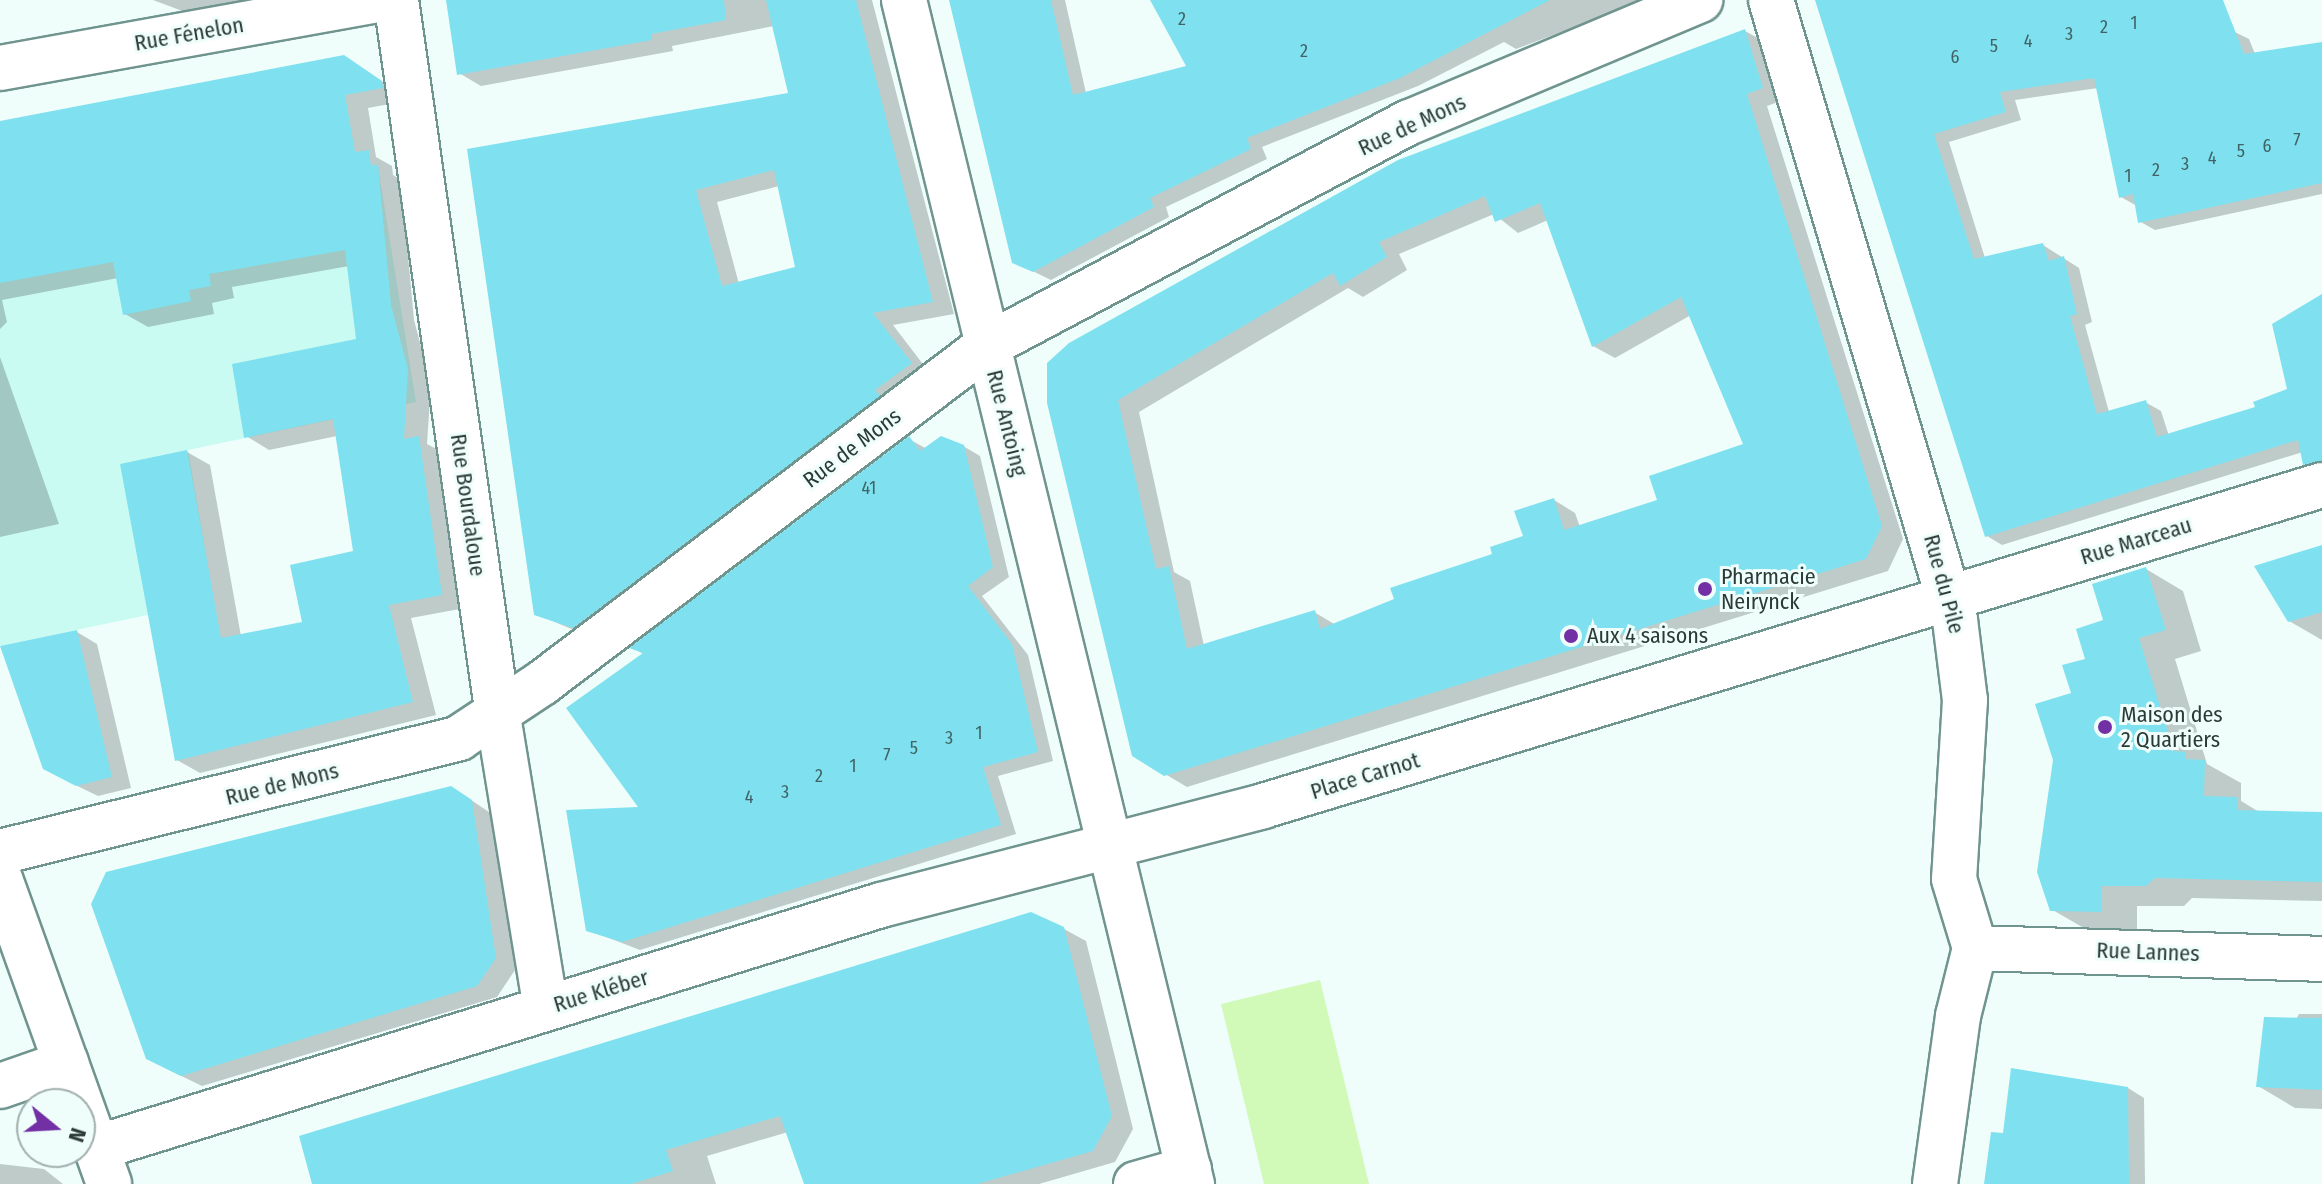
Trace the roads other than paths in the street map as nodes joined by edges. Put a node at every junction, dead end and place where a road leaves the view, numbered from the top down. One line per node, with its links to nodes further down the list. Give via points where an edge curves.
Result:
1 (378, 0): 6 (street, Rue Fénelon)
2 (396, 0): 10 (street, Rue Bourdaloue)
3 (904, 0): 7 (street, Rue Antoing)
4 (1700, 0): 7 (street, Rue de Mons, via 1410,122)
5 (1771, 0): 9 (street, Rue du Pile)
6 (0, 68)
7 (988, 345): 10 (street, Rue de Mons); 11 (street, Rue Antoing)
8 (2322, 485): 9 (street, Rue Marceau)
9 (1950, 599): 11 (street, Place Carnot, via 1279,802); 14 (street, Rue du Pile, via 1965,700 1954,879)
10 (498, 716): 12 (street, Rue de Mons, via 459,738 425,748); 16 (street, Rue Bourdaloue)
11 (1110, 847): 16 (street, Rue Kléber, via 881,905); 20 (street)
12 (0, 852)
13 (0, 879): 17 (street)
14 (1975, 948): 15 (street, Rue Lannes); 22 (street, via 1958,1016)
15 (2322, 959)
16 (546, 1008): 19 (street, Rue Kléber)
17 (66, 1063): 18 (street); 19 (street)
18 (0, 1086)
19 (102, 1166)
20 (1191, 1177): 21 (street)
21 (1136, 1184)
22 (1935, 1184)

